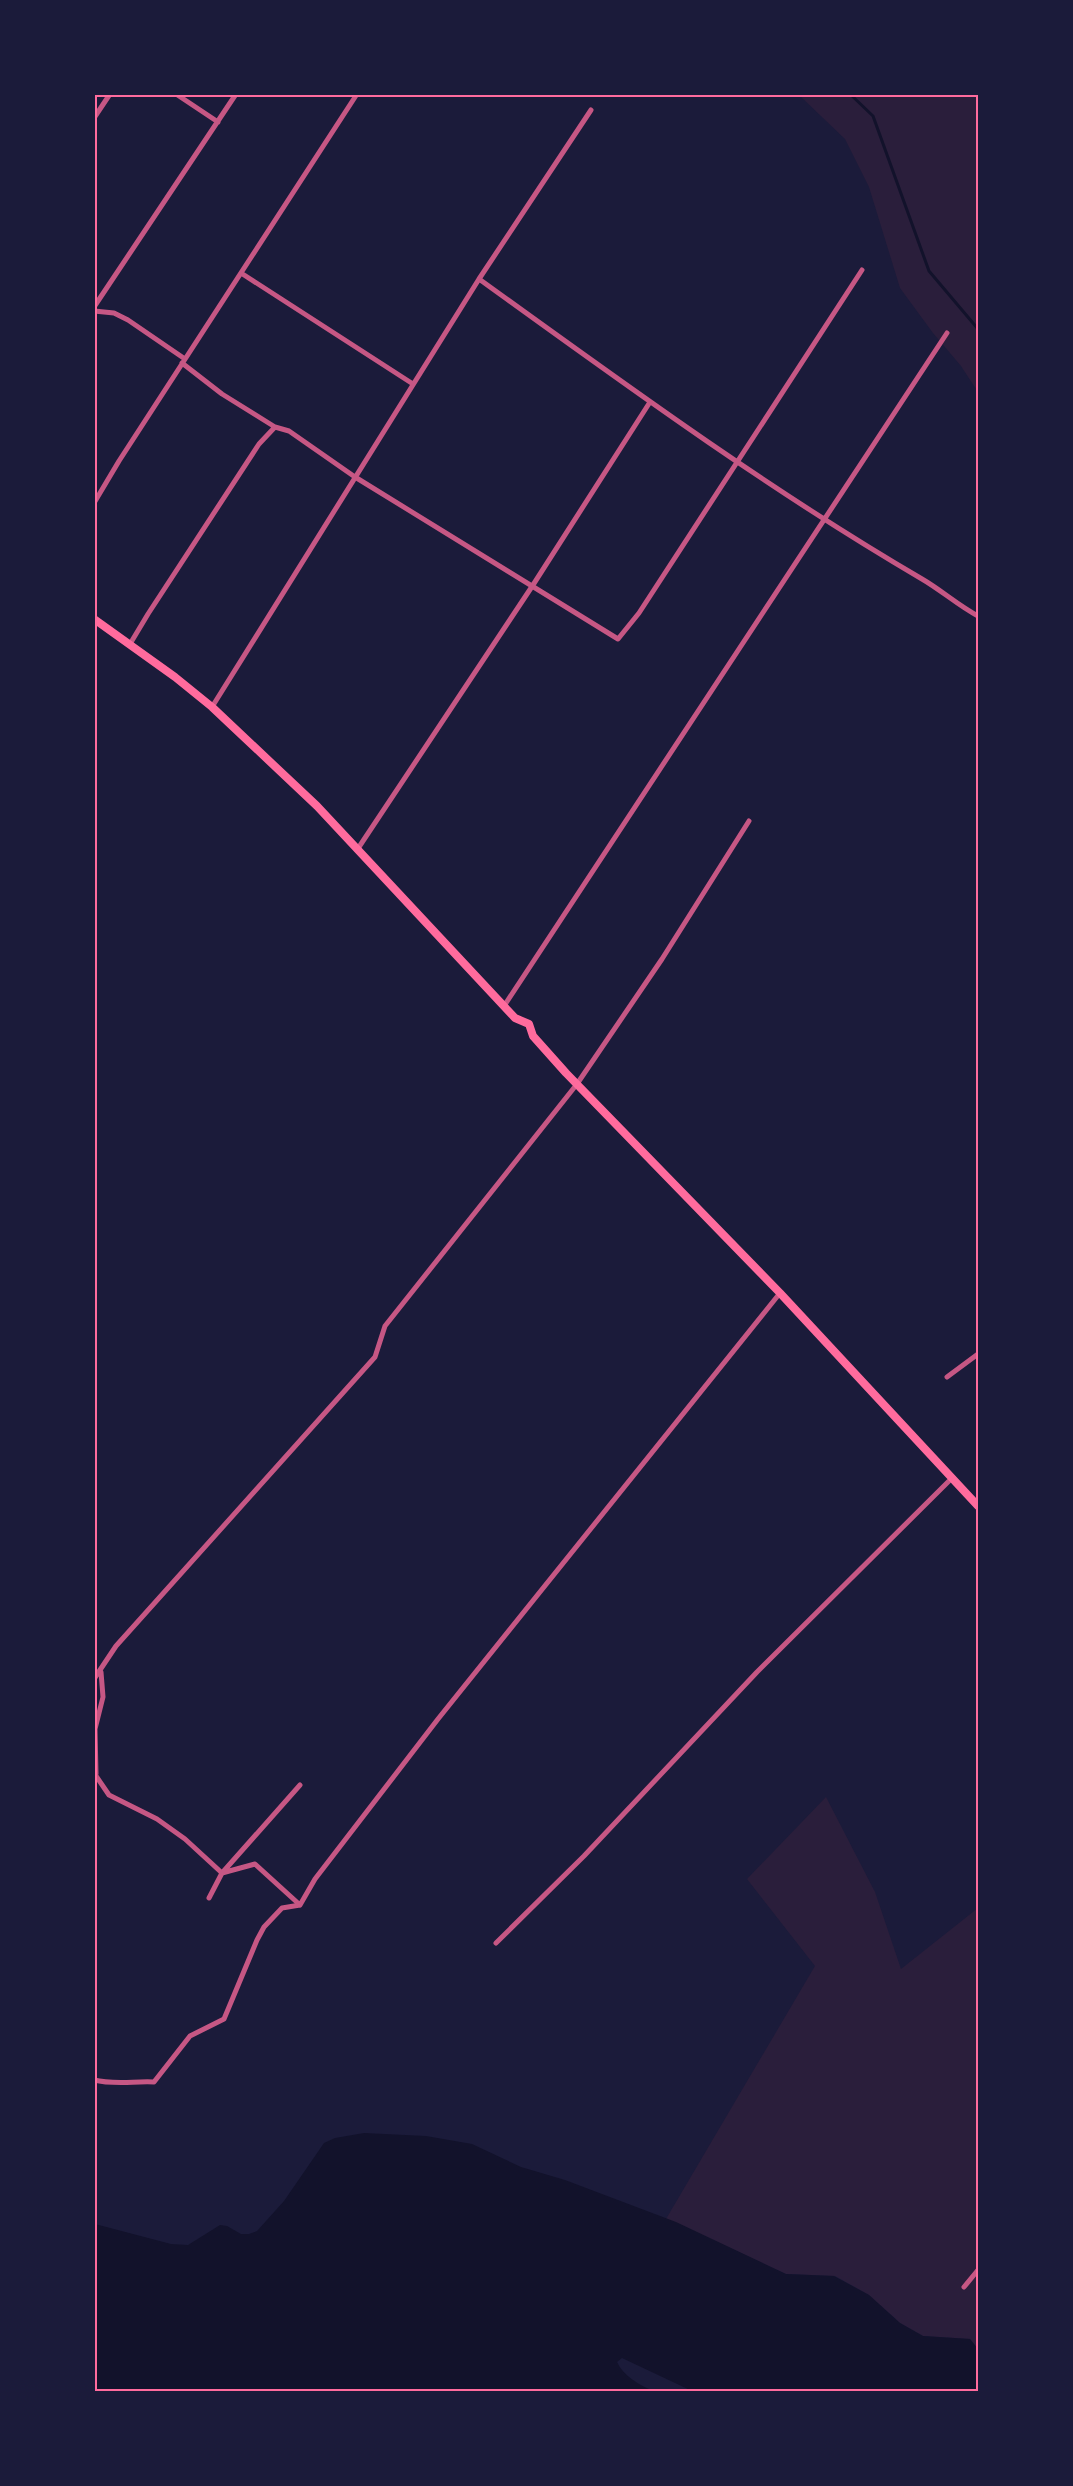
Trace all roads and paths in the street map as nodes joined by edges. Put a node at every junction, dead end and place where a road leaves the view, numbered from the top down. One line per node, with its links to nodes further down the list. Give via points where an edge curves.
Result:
1 (110, 94): 6 (street)
2 (176, 94): 7 (street)
3 (236, 94): 7 (street)
4 (357, 94): 9 (street)
5 (591, 110): 10 (street)
6 (94, 118)
7 (218, 122): 11 (street)
8 (862, 270): 17 (street)
9 (241, 273): 13 (street); 14 (street)
10 (478, 279): 14 (street); 15 (street)
11 (95, 307): 13 (street, via 128,320)
12 (946, 333): 20 (street)
13 (184, 361): 16 (street, via 222,394); 19 (street)
14 (413, 384): 18 (street)
15 (650, 402): 17 (street); 21 (street)
16 (276, 428): 18 (street, via 289,431); 24 (street, via 259,444)
17 (738, 461): 20 (street); 21 (street, via 618,639)
18 (355, 477): 21 (street); 25 (street)
19 (94, 503)
20 (825, 520): 22 (street); 28 (street)
21 (533, 585): 27 (street)
22 (978, 616)
23 (94, 619): 24 (main road)
24 (130, 644): 25 (main road)
25 (212, 707): 27 (main road, via 317,806)
26 (750, 821): 29 (street)
27 (357, 850): 28 (main road)
28 (504, 1006): 29 (main road, via 515,1018 529,1024 533,1036)
29 (577, 1084): 30 (main road); 35 (street, via 385,1326 375,1357 116,1646)
30 (780, 1293): 33 (main road); 41 (street, via 445,1710 315,1879)
31 (978, 1354): 32 (street)
32 (947, 1377)
33 (952, 1478): 34 (main road); 42 (street, via 757,1672 584,1856)
34 (978, 1506)
35 (100, 1672): 36 (street); 37 (street, via 103,1697 94,1729)
36 (94, 1679)
37 (95, 1774): 39 (street, via 109,1795 157,1819)
38 (300, 1785): 39 (street)
39 (222, 1873): 40 (street); 41 (street, via 255,1864)
40 (209, 1898)
41 (300, 1905): 43 (street, via 282,1908 264,1927 224,2019 190,2036 154,2082 114,2084)
42 (496, 1943)
43 (94, 2080)
44 (978, 2270): 45 (street)
45 (964, 2287)

